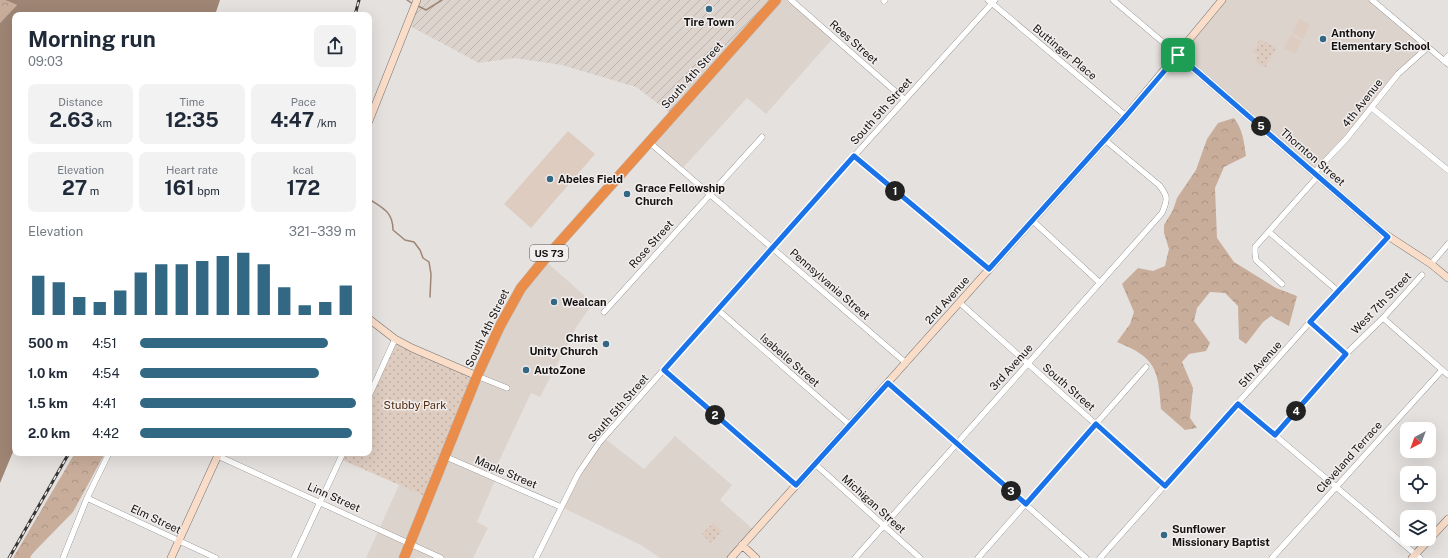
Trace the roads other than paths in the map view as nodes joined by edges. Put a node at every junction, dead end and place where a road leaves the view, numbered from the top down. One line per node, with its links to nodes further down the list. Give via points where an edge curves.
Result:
1 (417, 0): 13 (street)
2 (776, 0): 17 (highway, South 4th Street / US 73)
3 (791, 0): 11 (street, Rees Street)
4 (1113, 0): 9 (street, Thornton Street)
5 (1222, 0): 9 (street, 2nd Avenue)
6 (1372, 0): 8 (street)
7 (991, 1): 11 (street, South 5th Street); 14 (street, Buttinger Place)
8 (1428, 47): 10 (street); 12 (street, 4th Avenue, via 1398,74)
9 (1178, 55): 14 (street, 2nd Avenue); 20 (street, Thornton Street)
10 (1447, 60)
11 (904, 99): 18 (street, South 5th Street)
12 (1372, 108): 19 (street); 20 (street, 4th Avenue)
13 (372, 114)
14 (1126, 116): 16 (street, 2nd Avenue)
15 (762, 138): 21 (street, Rose Street)
16 (1105, 140): 22 (street, 2nd Avenue); 31 (street, 3rd Avenue, via 1159,185 1166,194 1167,202 1162,213)
17 (649, 142): 21 (street, Pennsylvania Street); 48 (highway, South 4th Street / US 73, via 521,288)
18 (854, 156): 26 (street, South 5th Street); 28 (street)
19 (1448, 170)
20 (1316, 174): 23 (street, 4th Avenue); 24 (street, Thornton Street)
21 (710, 194): 26 (street, Pennsylvania Street); 36 (street, Rose Street)
22 (1033, 221): 28 (street, 2nd Avenue); 31 (street)
23 (1269, 232): 32 (street, 4th Avenue, via 1255,247 1256,260); 33 (street)
24 (1388, 237): 27 (street, Thornton Street); 33 (street, 5th Avenue)
25 (1448, 244): 27 (street)
26 (772, 247): 35 (street, South 5th Street); 42 (street, Pennsylvania Street)
27 (1431, 264): 30 (street, Thornton Street)
28 (989, 269): 34 (street, 2nd Avenue)
29 (1422, 275): 37 (street, West 7th Street)
30 (1448, 278)
31 (1100, 283): 43 (street, 3rd Avenue)
32 (1282, 284)
33 (1339, 292): 39 (street, 5th Avenue)
34 (960, 303): 42 (street, 2nd Avenue); 43 (street, South Street)
35 (718, 310): 45 (street, South 5th Street); 54 (street, Isabelle Street)
36 (604, 312)
37 (1383, 318): 41 (street, West 7th Street); 46 (street)
38 (372, 321): 40 (street)
39 (1310, 322): 41 (street); 52 (street, 5th Avenue)
40 (396, 339): 48 (street); 51 (street)
41 (1346, 354): 55 (street, West 7th Street)
42 (906, 363): 49 (street, 2nd Avenue)
43 (1027, 364): 53 (street, South Street); 56 (street, 3rd Avenue)
44 (1146, 367): 53 (street)
45 (664, 370): 63 (street); 69 (street, South 5th Street, via 599,443 578,474)
46 (1442, 370): 47 (street); 65 (street, Cleveland Terrace)
47 (1448, 375)
48 (477, 376): 50 (street); 61 (highway, South 4th Street / US 73)
49 (888, 383): 54 (street, 2nd Avenue); 56 (street)
50 (507, 388)
51 (372, 390)
52 (1238, 404): 55 (street); 64 (street, 5th Avenue)
53 (1096, 424): 64 (street, South Street); 68 (street)
54 (850, 425): 62 (street, 2nd Avenue)
55 (1275, 435): 65 (street)
56 (957, 443): 68 (street); 71 (street, 3rd Avenue)
57 (108, 456): 66 (street)
58 (217, 456): 72 (street)
59 (222, 456): 67 (street, Linn Street)
60 (342, 456): 67 (street)
61 (444, 456): 69 (street, Maple Street); 73 (highway, South 4th Street / US 73)
62 (815, 464): 63 (street, 2nd Avenue); 71 (street, Michigan Street)
63 (796, 485): 74 (street, 2nd Avenue)
64 (1165, 486): 89 (street, 5th Avenue)
65 (1335, 487): 75 (street); 90 (street, Cleveland Terrace)
66 (87, 498): 72 (street, Elm Street); 76 (street)
67 (320, 502): 73 (street, Linn Street); 79 (street)
68 (1026, 504): 87 (street); 88 (street)
69 (561, 507): 82 (street, South 5th Street)
70 (1448, 519): 75 (street)
71 (884, 526): 85 (street, 3rd Avenue); 86 (street, Michigan Street)
72 (179, 541): 77 (street); 78 (street, Elm Street)
73 (409, 542): 80 (highway, South 4th Street / US 73); 81 (street, Linn Street)
74 (742, 546): 83 (street, 2nd Avenue); 84 (street)
75 (1416, 557)
76 (63, 558)
77 (171, 558)
78 (216, 558)
79 (294, 558)
80 (404, 558)
81 (441, 558)
82 (536, 558)
83 (731, 558)
84 (756, 558)
85 (855, 558)
86 (920, 558)
87 (978, 558)
88 (1086, 558)
89 (1100, 558)
90 (1272, 558)

